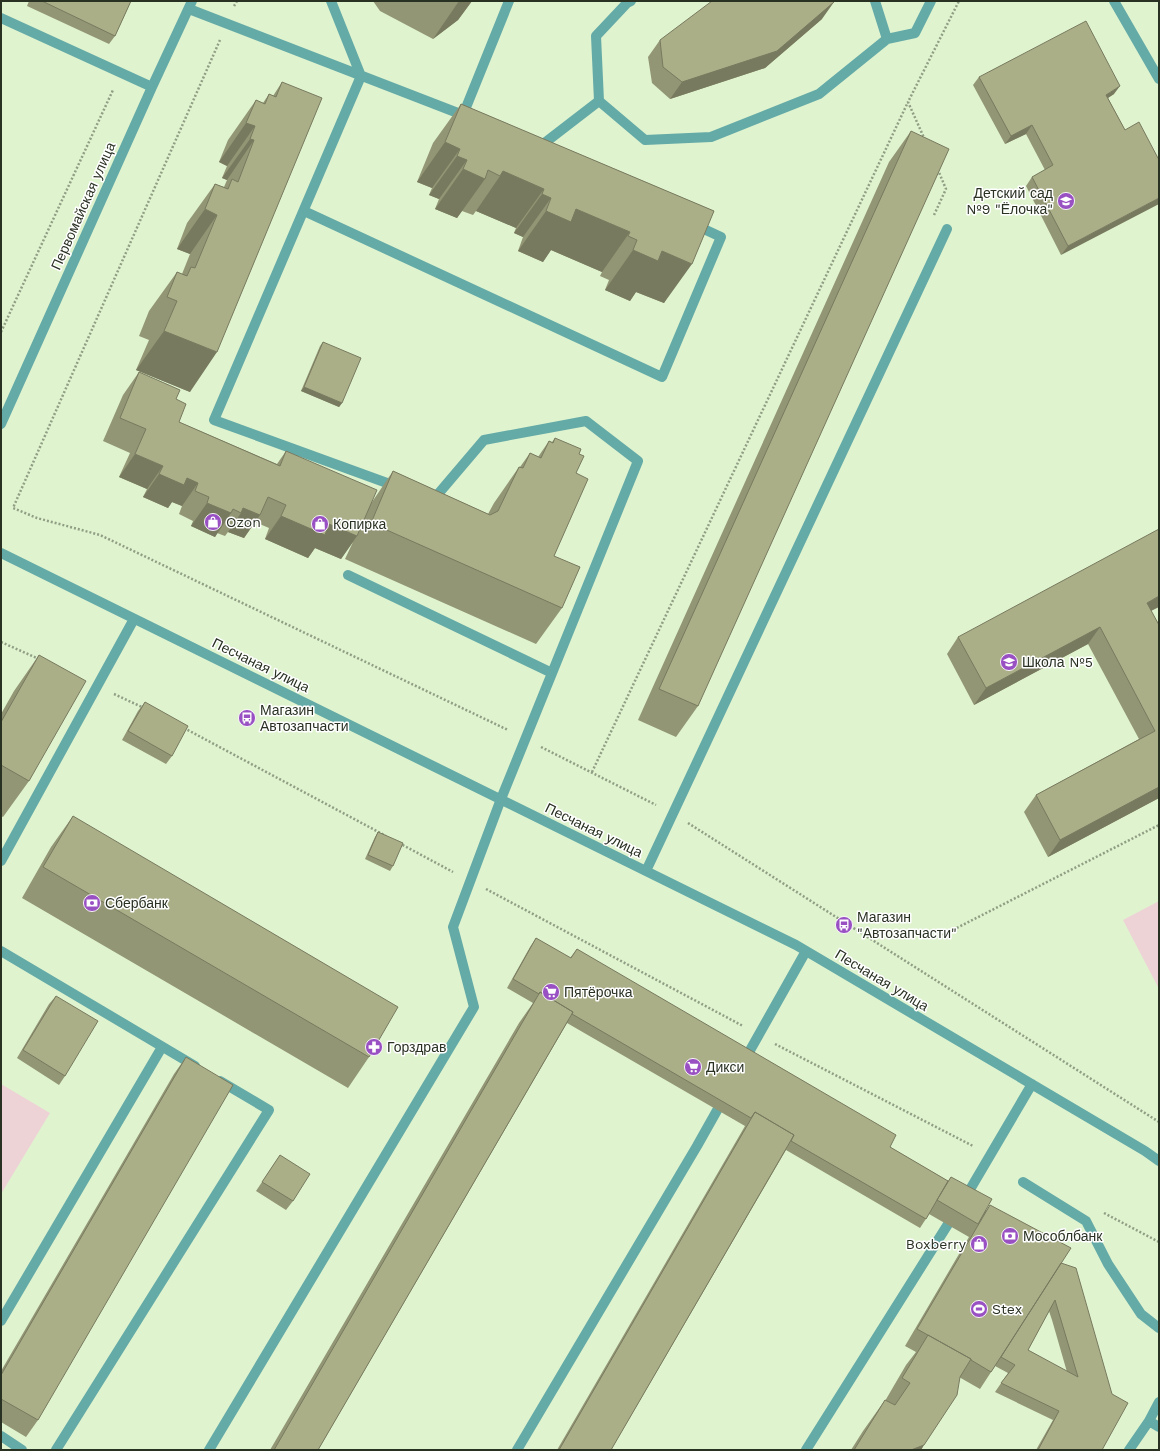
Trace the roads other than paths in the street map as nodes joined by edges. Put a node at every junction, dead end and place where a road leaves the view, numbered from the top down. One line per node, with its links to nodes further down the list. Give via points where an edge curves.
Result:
1 (330, 1): 11 (street)
2 (509, 1): 11 (street, via 466,117)
3 (631, 1): 13 (street, via 596,36)
4 (875, 1): 9 (street)
5 (931, 1): 9 (street, via 915,33)
6 (1114, 1): 10 (street)
7 (190, 5): 11 (street, via 226,24); 12 (street, Первомайская улица)
8 (1, 18): 12 (street)
9 (887, 39): 13 (street, via 820,94 710,136 645,140)
10 (1157, 73)
11 (361, 76): 15 (street)
12 (152, 87): 18 (street, Первомайская улица)
13 (599, 101): 14 (street)
14 (536, 150)
15 (304, 211): 16 (street, via 662,377 721,237); 19 (street, via 214,420)
16 (686, 220)
17 (947, 229): 27 (street)
18 (1, 424)
19 (404, 489)
20 (418, 494): 24 (street, via 433,500 484,440 586,421 638,461)
21 (1, 553): 23 (street, Песчаная улица)
22 (348, 575): 24 (street)
23 (134, 619): 25 (street, Песчаная улица); 26 (street)
24 (552, 673): 25 (street)
25 (501, 799): 27 (street, Песчаная улица); 44 (street, via 452,927 474,1007)
26 (1, 861)
27 (646, 871): 28 (street, Песчаная улица)
28 (806, 951): 31 (street); 32 (street, Песчаная улица)
29 (2, 955): 30 (street)
30 (162, 1047): 36 (street); 43 (street, via 269,1110)
31 (739, 1070)
32 (1032, 1084): 34 (street, Песчаная улица); 46 (street, via 943,1235)
33 (728, 1090): 45 (street)
34 (1159, 1161)
35 (1023, 1182): 37 (street, via 1086,1221 1108,1264 1141,1314)
36 (1, 1321)
37 (1159, 1328)
38 (1159, 1402): 39 (street)
39 (1148, 1421): 40 (street); 47 (street)
40 (1159, 1427)
41 (1, 1436): 42 (street)
42 (22, 1450)
43 (56, 1450)
44 (209, 1450)
45 (517, 1450)
46 (806, 1450)
47 (1129, 1450)

